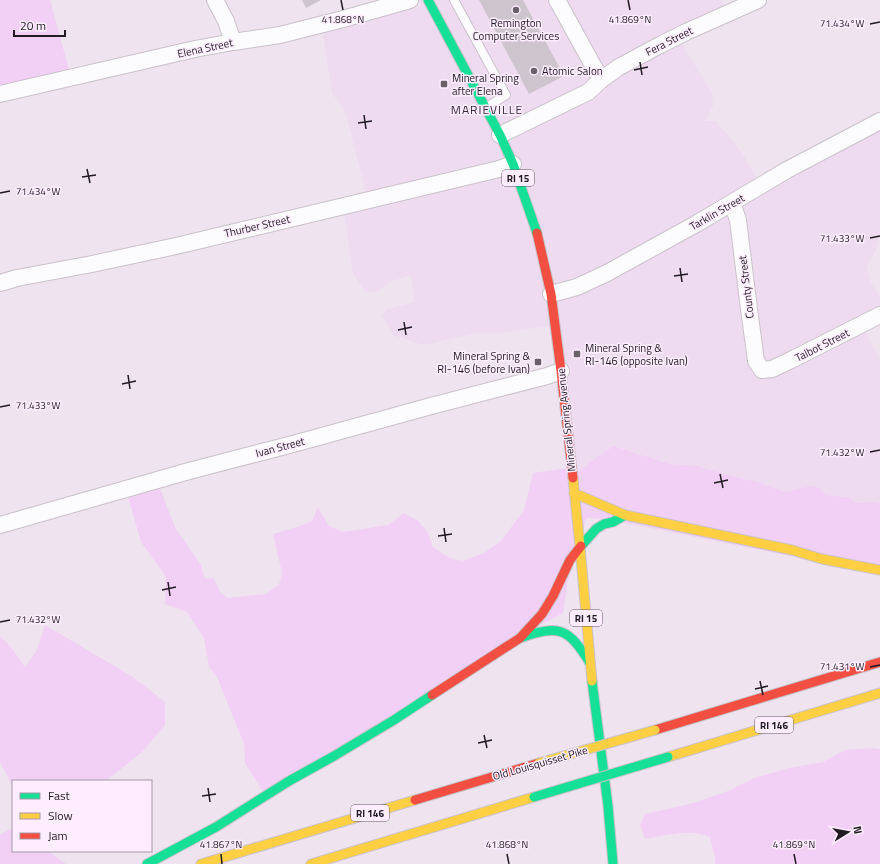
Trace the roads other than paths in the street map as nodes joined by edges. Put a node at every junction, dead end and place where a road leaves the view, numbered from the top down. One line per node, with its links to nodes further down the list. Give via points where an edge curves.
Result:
1 (215, 0): 7 (street)
2 (410, 0): 7 (street, Elena Street, via 343,19)
3 (428, 0): 10 (main road, Mineral Spring Avenue / RI 15)
4 (454, 0): 10 (lane, via 506,95)
5 (557, 0): 8 (street)
6 (758, 0): 8 (street, Fera Street, via 686,32 619,67)
7 (234, 42): 9 (street, Elena Street)
8 (601, 80): 12 (street, Fera Street, via 588,92)
9 (0, 94)
10 (485, 108): 12 (main road, Mineral Spring Avenue / RI 15)
11 (880, 121): 14 (street, Tarklin Street, via 787,170)
12 (500, 135): 13 (main road, Mineral Spring Avenue / RI 15)
13 (513, 164): 15 (street, Thurber Street, via 176,246); 16 (main road, Mineral Spring Avenue / RI 15, via 536,230)
14 (732, 203): 16 (street, Tarklin Street, via 577,288); 18 (street, County Street, via 738,220 756,361)
15 (0, 283)
16 (551, 294): 19 (main road, Mineral Spring Avenue / RI 15)
17 (880, 315): 18 (street, Talbot Street, via 792,360)
18 (762, 370)
19 (561, 372): 20 (main road, Mineral Spring Avenue / RI 15); 22 (street, Ivan Street, via 189,471)
20 (574, 493): 21 (main road); 23 (main road, Mineral Spring Avenue / RI 15)
21 (625, 515): 23 (main road, via 596,529); 24 (main road)
22 (0, 525)
23 (580, 546): 25 (main road, via 542,614); 27 (main road, Mineral Spring Avenue / RI 15)
24 (880, 570)
25 (520, 638): 27 (main road, via 542,631 561,632 574,640); 29 (main road, via 394,720)
26 (880, 662): 30 (main road, Old Louisquisset Pike / RI 146, bridge)
27 (590, 663): 32 (main road, Mineral Spring Avenue / RI 15)
28 (880, 693): 31 (main road, RI 146, bridge)
29 (147, 864)
30 (201, 864)
31 (311, 864)
32 (613, 864)

